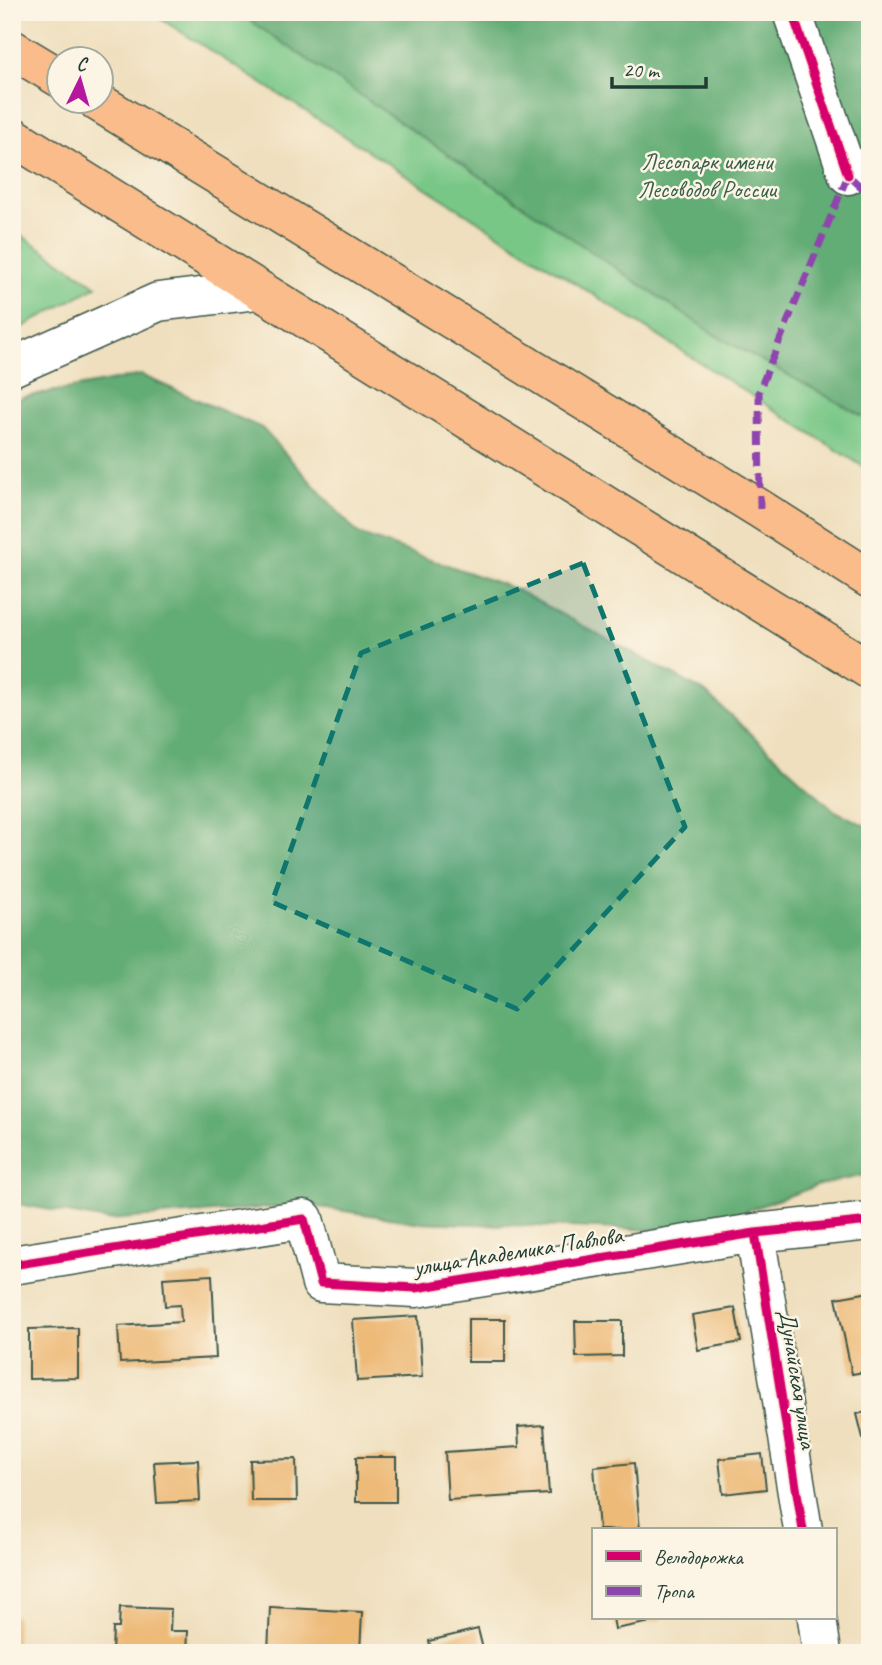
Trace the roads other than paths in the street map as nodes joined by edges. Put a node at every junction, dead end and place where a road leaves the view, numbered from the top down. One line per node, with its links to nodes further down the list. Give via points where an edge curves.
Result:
1 (792, 12): 6 (street)
2 (12, 49): 3 (main road)
3 (46, 70)
4 (116, 113): 9 (main road)
5 (12, 136): 7 (main road)
6 (848, 175)
7 (258, 290): 8 (street, via 158,302); 10 (main road)
8 (12, 367)
9 (870, 579)
10 (870, 670)
11 (870, 1222): 12 (street, улица Академика Павлова)
12 (755, 1233): 13 (street, улица Академика Павлова, via 416,1288 321,1283 304,1219); 14 (street, Дунайская улица)
13 (12, 1265)
14 (803, 1528)
15 (817, 1620): 16 (street)
16 (822, 1653)

